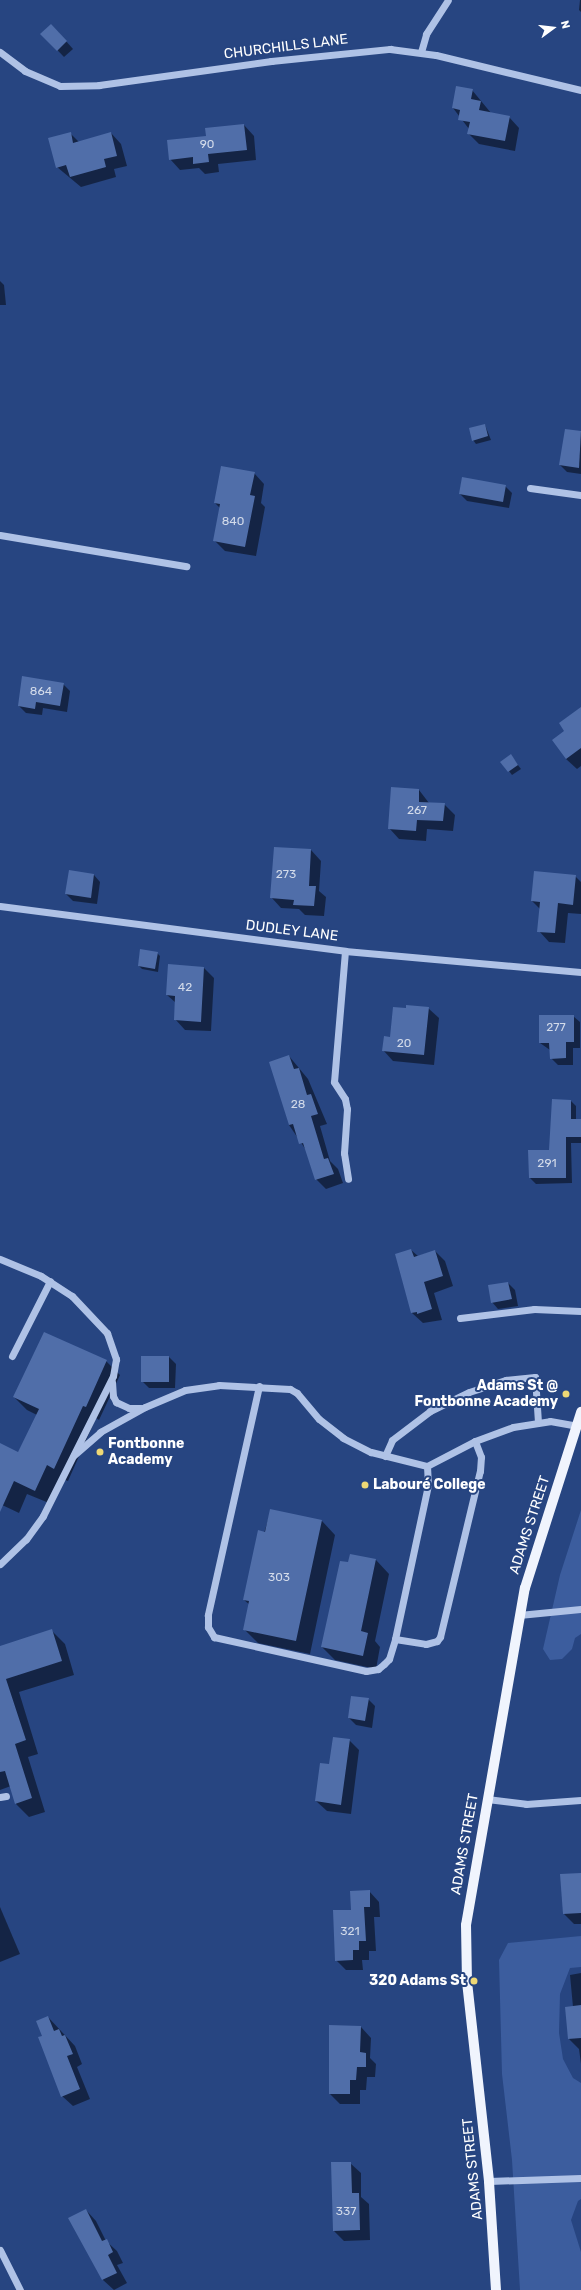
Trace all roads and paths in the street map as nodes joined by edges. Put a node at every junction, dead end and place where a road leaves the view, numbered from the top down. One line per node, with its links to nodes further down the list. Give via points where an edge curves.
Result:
1 (448, 0): 3 (street, via 426,34)
2 (0, 52): 3 (street, CHURCHILLS LANE, via 36,78 60,86 78,87 373,49)
3 (421, 52): 4 (street, CHURCHILLS LANE)
4 (581, 90)
5 (530, 488): 6 (street)
6 (581, 495)
7 (0, 535): 8 (street)
8 (186, 566)
9 (0, 906): 10 (street, DUDLEY LANE)
10 (345, 951): 11 (street, DUDLEY LANE); 12 (street, via 334,1082 347,1109 344,1153)
11 (581, 972)
12 (348, 1179)
13 (0, 1259): 14 (street)
14 (50, 1281): 17 (street); 18 (street, via 83,1306 107,1333 116,1359)
15 (581, 1311): 16 (street, via 534,1309)
16 (460, 1318)
17 (12, 1356)
18 (113, 1376): 20 (street, via 111,1389 116,1402 129,1408); 25 (street)
19 (259, 1386): 20 (street, via 196,1387); 26 (street, via 290,1389 337,1434 356,1445); 31 (street, via 208,1615 210,1632 221,1640 366,1671 378,1669 384,1664)
20 (145, 1407): 25 (street, via 100,1432)
21 (581, 1412): 23 (main road, ADAMS STREET)
22 (538, 1422): 23 (street, via 559,1422); 24 (street, via 513,1427); 26 (street, via 535,1377 506,1380 469,1392 430,1412 392,1440)
23 (577, 1426): 30 (main road, ADAMS STREET, via 540,1535)
24 (475, 1441): 27 (street); 31 (street, via 481,1458 480,1471 440,1637 437,1642 426,1644)
25 (74, 1454): 28 (street, via 35,1528)
26 (385, 1456): 27 (street)
27 (427, 1466): 31 (street, via 428,1485)
28 (0, 1564)
29 (581, 1609): 30 (street)
30 (519, 1615): 32 (main road, ADAMS STREET)
31 (395, 1639)
32 (487, 1799): 33 (street, via 526,1804); 35 (main road, ADAMS STREET, via 472,1884 466,1943 468,1988)
33 (581, 1800)
34 (581, 2178): 35 (street)
35 (488, 2181): 38 (main road, ADAMS STREET)
36 (0, 2250): 37 (street)
37 (20, 2290)
38 (496, 2290)

